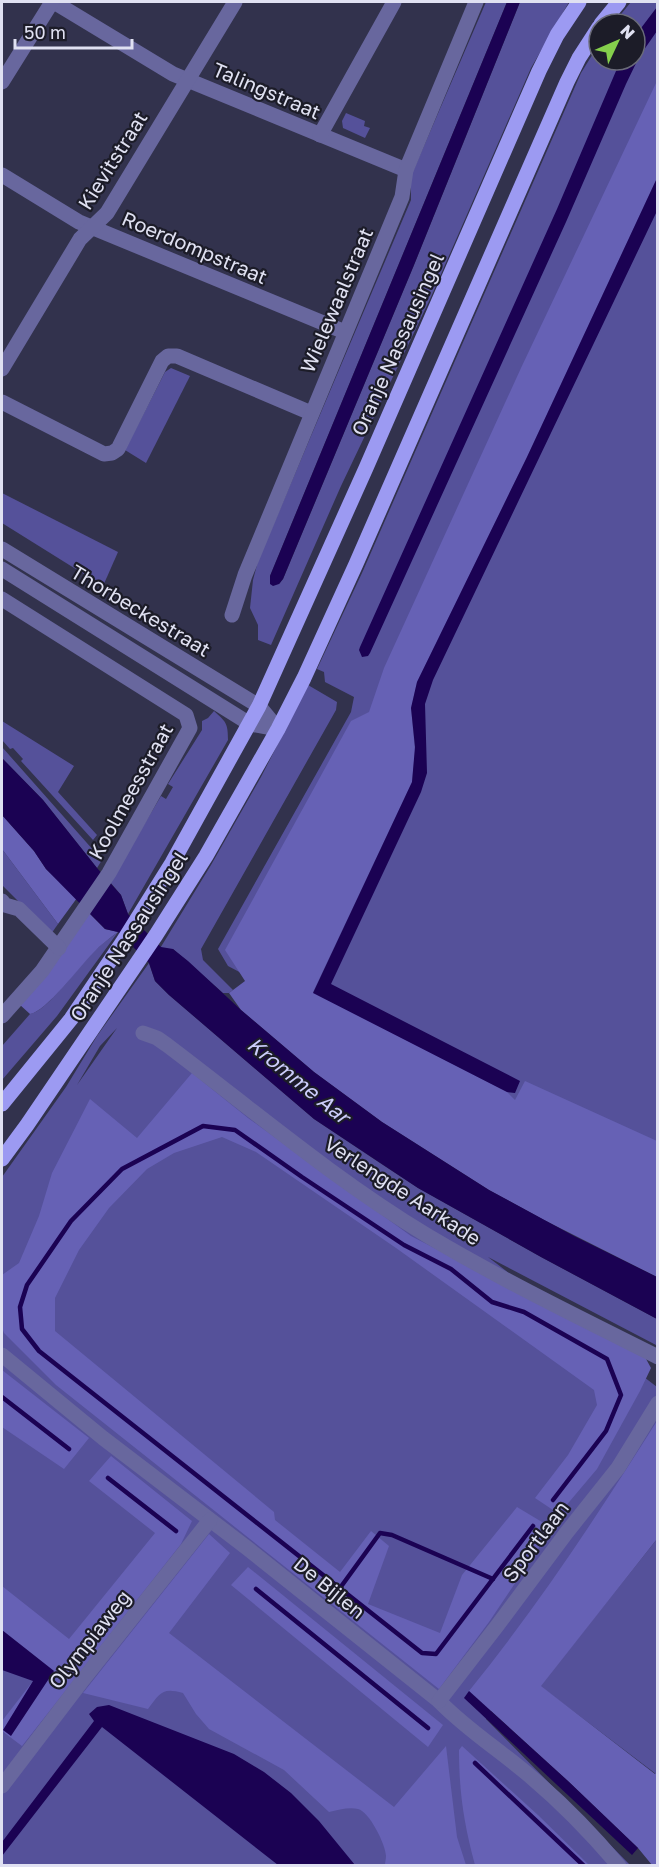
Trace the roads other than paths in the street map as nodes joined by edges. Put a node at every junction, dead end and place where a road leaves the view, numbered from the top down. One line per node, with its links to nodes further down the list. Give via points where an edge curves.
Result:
1 (53, 2): 7 (street, Talingstraat); 8 (street)
2 (235, 2): 7 (street, Kievitstraat)
3 (394, 2): 9 (street)
4 (476, 2): 10 (street, Wielewaalstraat)
5 (579, 2): 21 (main road, Oranje Nassausingel, via 539,71)
6 (587, 45): 23 (main road, Oranje Nassausingel, via 567,82 357,564)
7 (186, 79): 9 (street, Talingstraat); 12 (street, Kievitstraat, via 107,213)
8 (2, 82)
9 (320, 135): 10 (street, Talingstraat)
10 (406, 170): 13 (street, Wielewaalstraat, via 402,197)
11 (2, 175): 12 (street, Roerdompstraat)
12 (94, 228): 13 (street, Roerdompstraat); 14 (street, Kievitstraat, via 80,239)
13 (345, 332): 16 (street, Wielewaalstraat)
14 (2, 369)
15 (2, 402): 16 (street, via 104,454 112,453 118,449 162,361 177,356)
16 (311, 413): 20 (street, Wielewaalstraat)
17 (2, 549): 21 (street, Thorbeckestraat)
18 (2, 569): 22 (street, Thorbeckestraat)
19 (2, 599): 25 (street, Koolmeesstraat, via 186,715 190,728 109,873)
20 (232, 615)
21 (259, 706): 22 (main road, Oranje Nassausingel); 23 (street)
22 (250, 724): 23 (street); 28 (main road, Oranje Nassausingel, via 122,944 59,1035)
23 (278, 729): 29 (main road, Oranje Nassausingel, via 156,935)
24 (2, 901): 25 (street, via 19,909)
25 (59, 948): 26 (street, Koolmeesstraat)
26 (2, 1016)
27 (143, 1034): 31 (street, Verlengde Aarkade, via 167,1044 284,1137 428,1236)
28 (2, 1104)
29 (2, 1159)
30 (2, 1355): 33 (street, De Bijlen)
31 (657, 1357)
32 (657, 1403): 34 (street, Sportlaan, via 618,1468)
33 (210, 1520): 34 (street, De Bijlen); 35 (street, Olympiaweg)
34 (439, 1701): 36 (street, De Bijlen, via 531,1777 590,1832)
35 (2, 1786)
36 (619, 1866)

